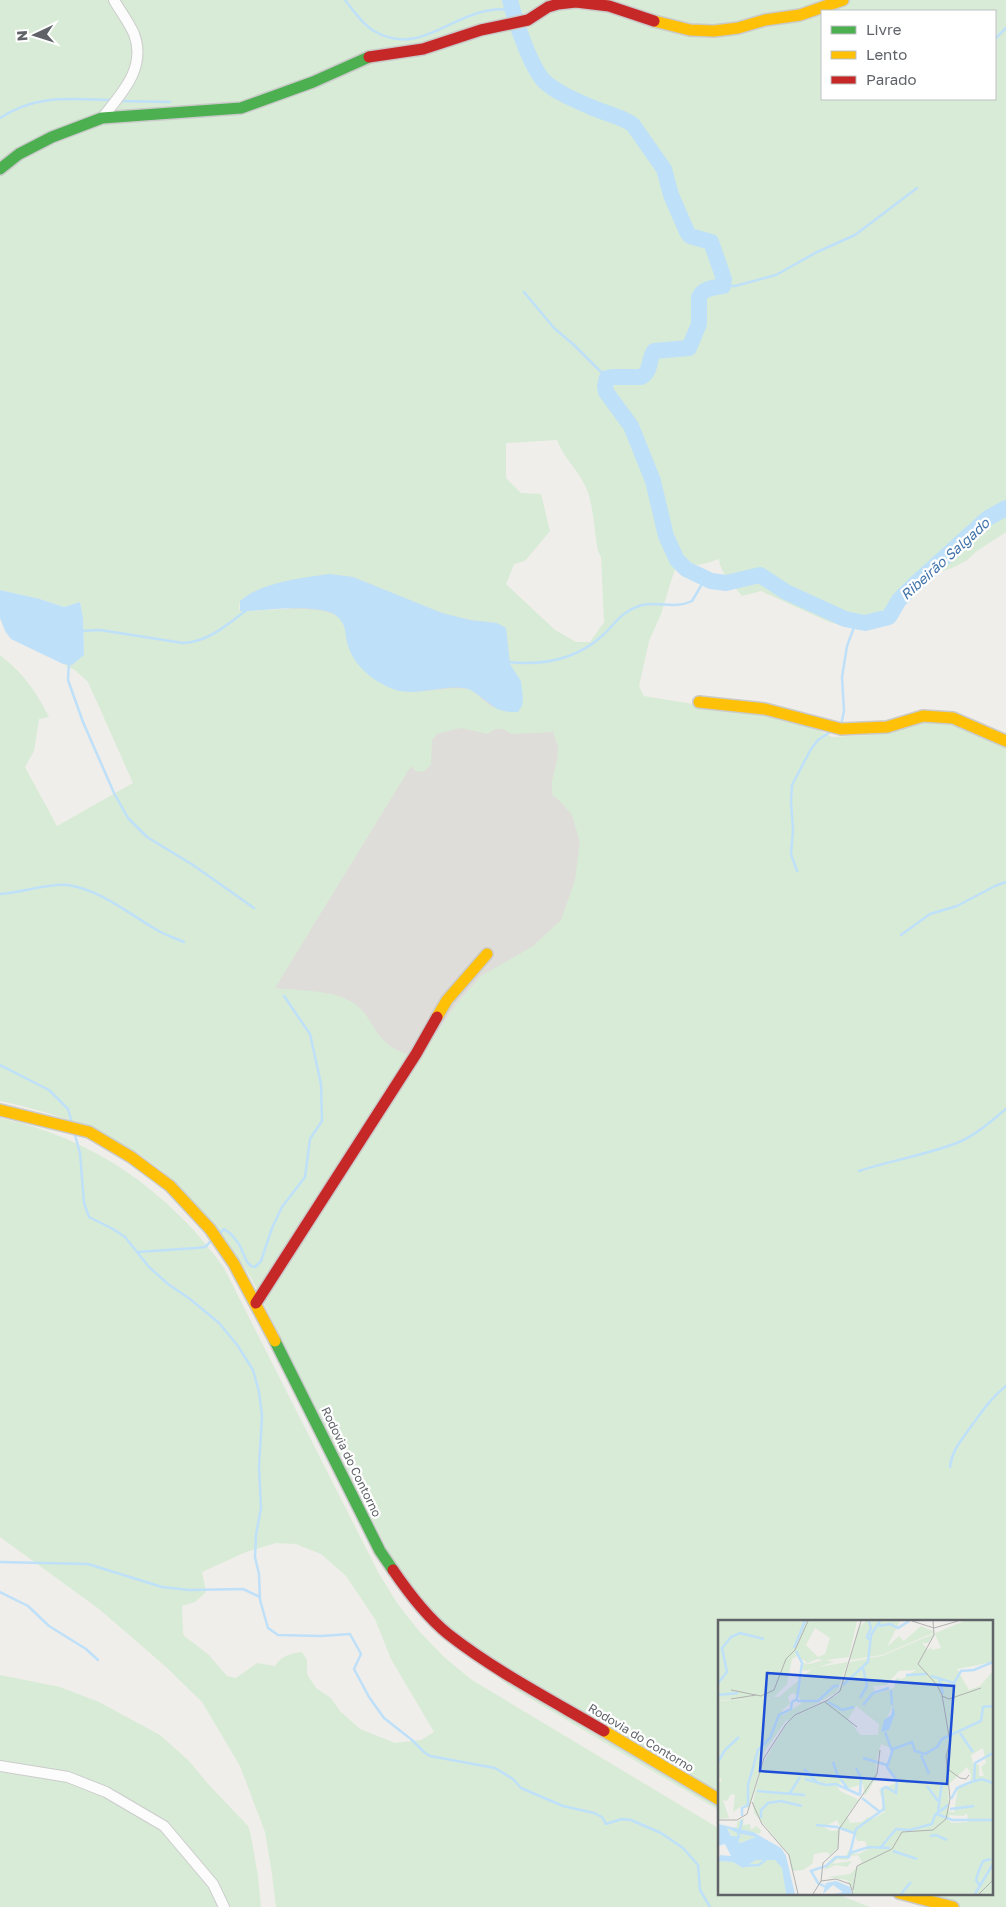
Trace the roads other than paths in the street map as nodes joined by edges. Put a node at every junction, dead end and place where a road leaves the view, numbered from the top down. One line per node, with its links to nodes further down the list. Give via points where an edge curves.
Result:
1 (114, 0): 3 (street, via 134,34 136,62 129,85)
2 (843, 0): 3 (street, via 800,14 714,31 690,30 609,6 558,4 528,20 481,30 413,51 372,56 241,108)
3 (102, 118): 4 (street, via 52,137 19,154)
4 (0, 169)
5 (699, 702): 6 (street, via 764,709 841,729 887,727 923,716 953,718)
6 (1006, 741)
7 (487, 954): 9 (street, via 447,1000 416,1054)
8 (0, 1110): 9 (street, Rodovia do Contorno, via 89,1132 170,1186 210,1229)
9 (256, 1303): 11 (street, Rodovia do Contorno, via 380,1551 410,1594 447,1633 511,1676)
10 (0, 1766): 13 (street, via 68,1777 106,1792 164,1826 213,1884)
11 (718, 1799)
12 (903, 1894): 14 (street)
13 (224, 1907)
14 (953, 1907)

